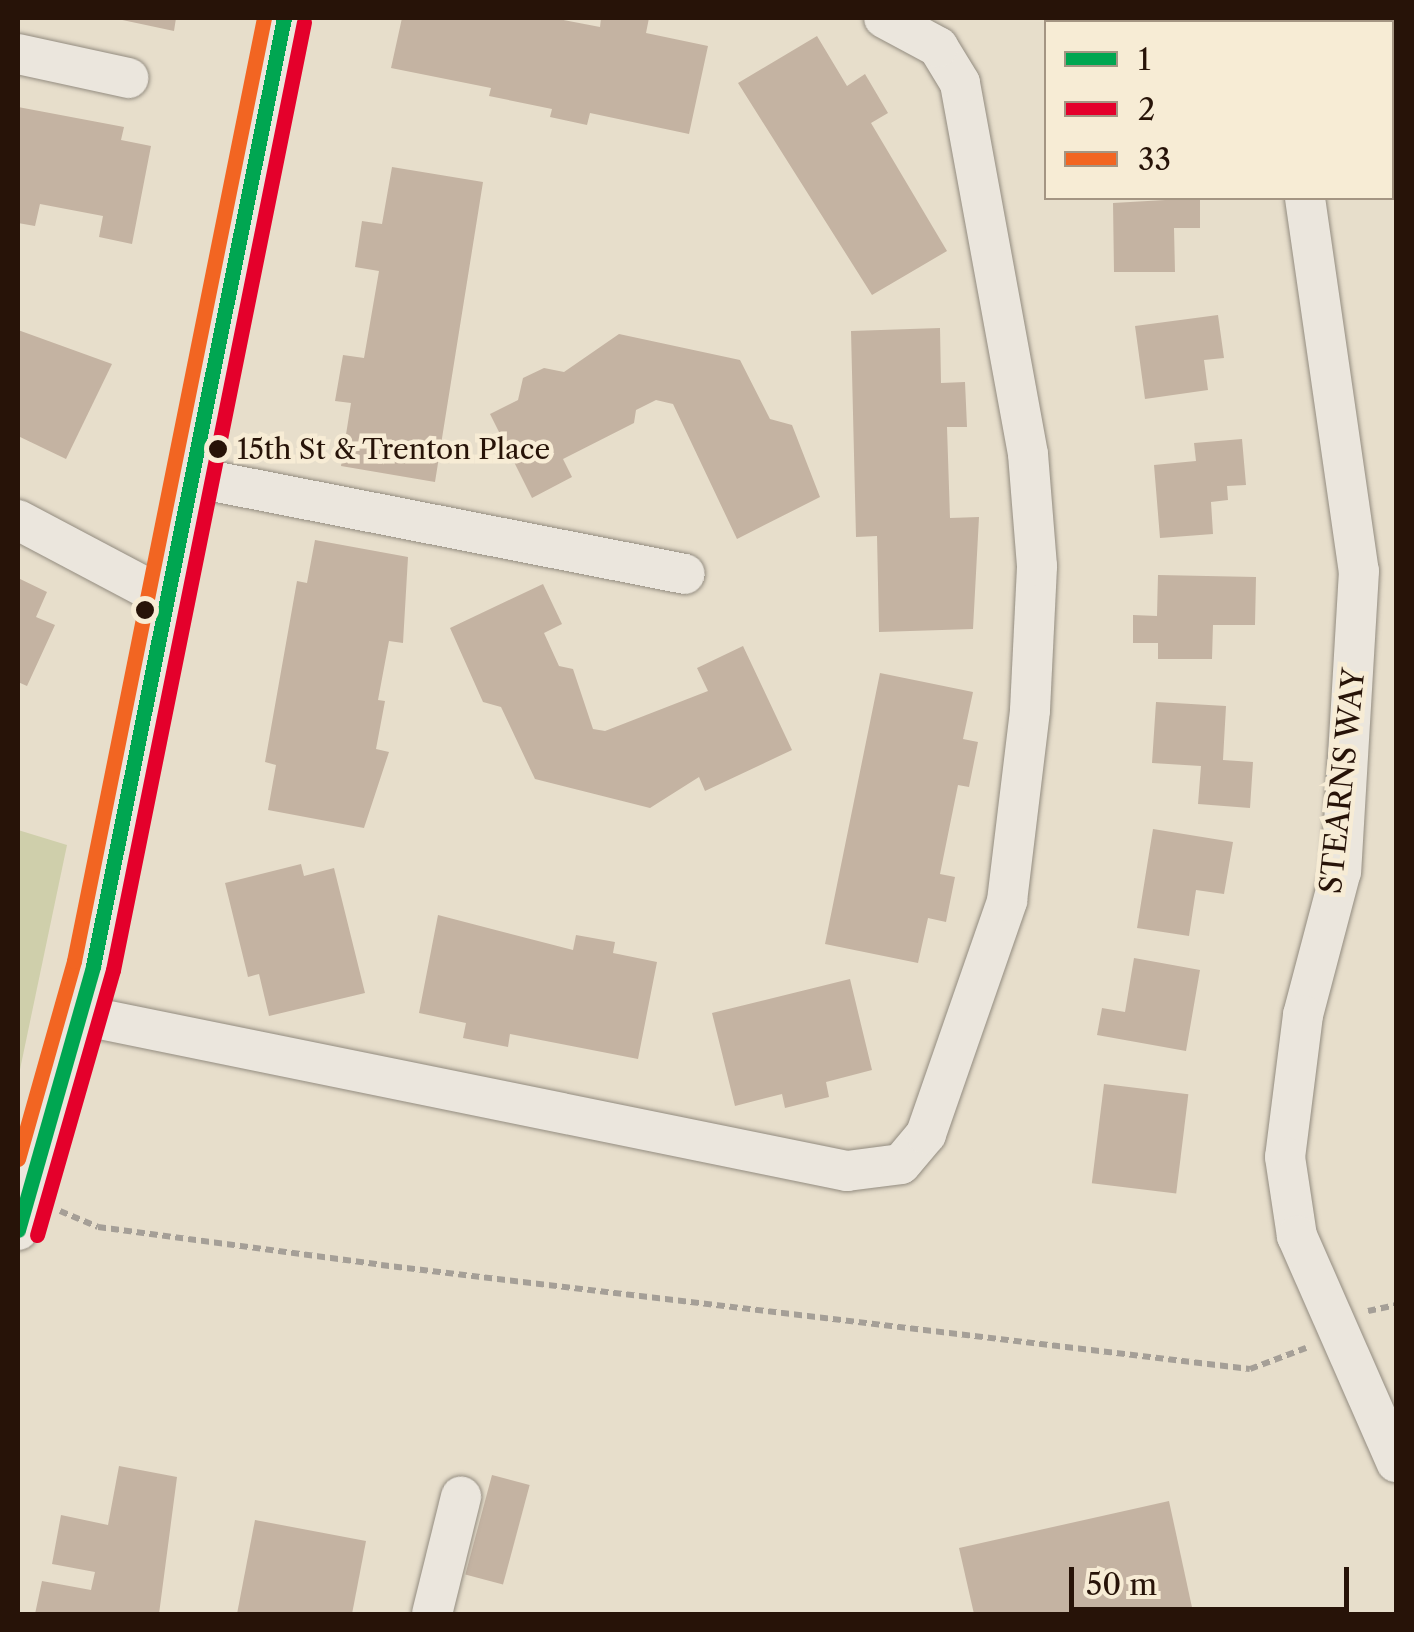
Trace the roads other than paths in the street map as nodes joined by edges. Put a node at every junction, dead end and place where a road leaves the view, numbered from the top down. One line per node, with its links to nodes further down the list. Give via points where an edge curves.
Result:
1 (284, 18): 6 (street)
2 (884, 18): 10 (street, via 938,47 960,83 1028,454 1037,566 1029,729 1006,901 926,1134 902,1164 847,1171)
3 (18, 54): 4 (street)
4 (128, 78)
5 (1305, 200): 12 (street, STEARNS WAY, via 1358,571 1341,871 1303,1015 1284,1158 1297,1236)
6 (192, 476): 8 (street); 9 (street)
7 (18, 520): 9 (street)
8 (685, 574)
9 (167, 599): 10 (street)
10 (80, 1015): 11 (street)
11 (23, 1213)
12 (1396, 1462)
13 (461, 1497): 14 (street)
14 (432, 1614)

